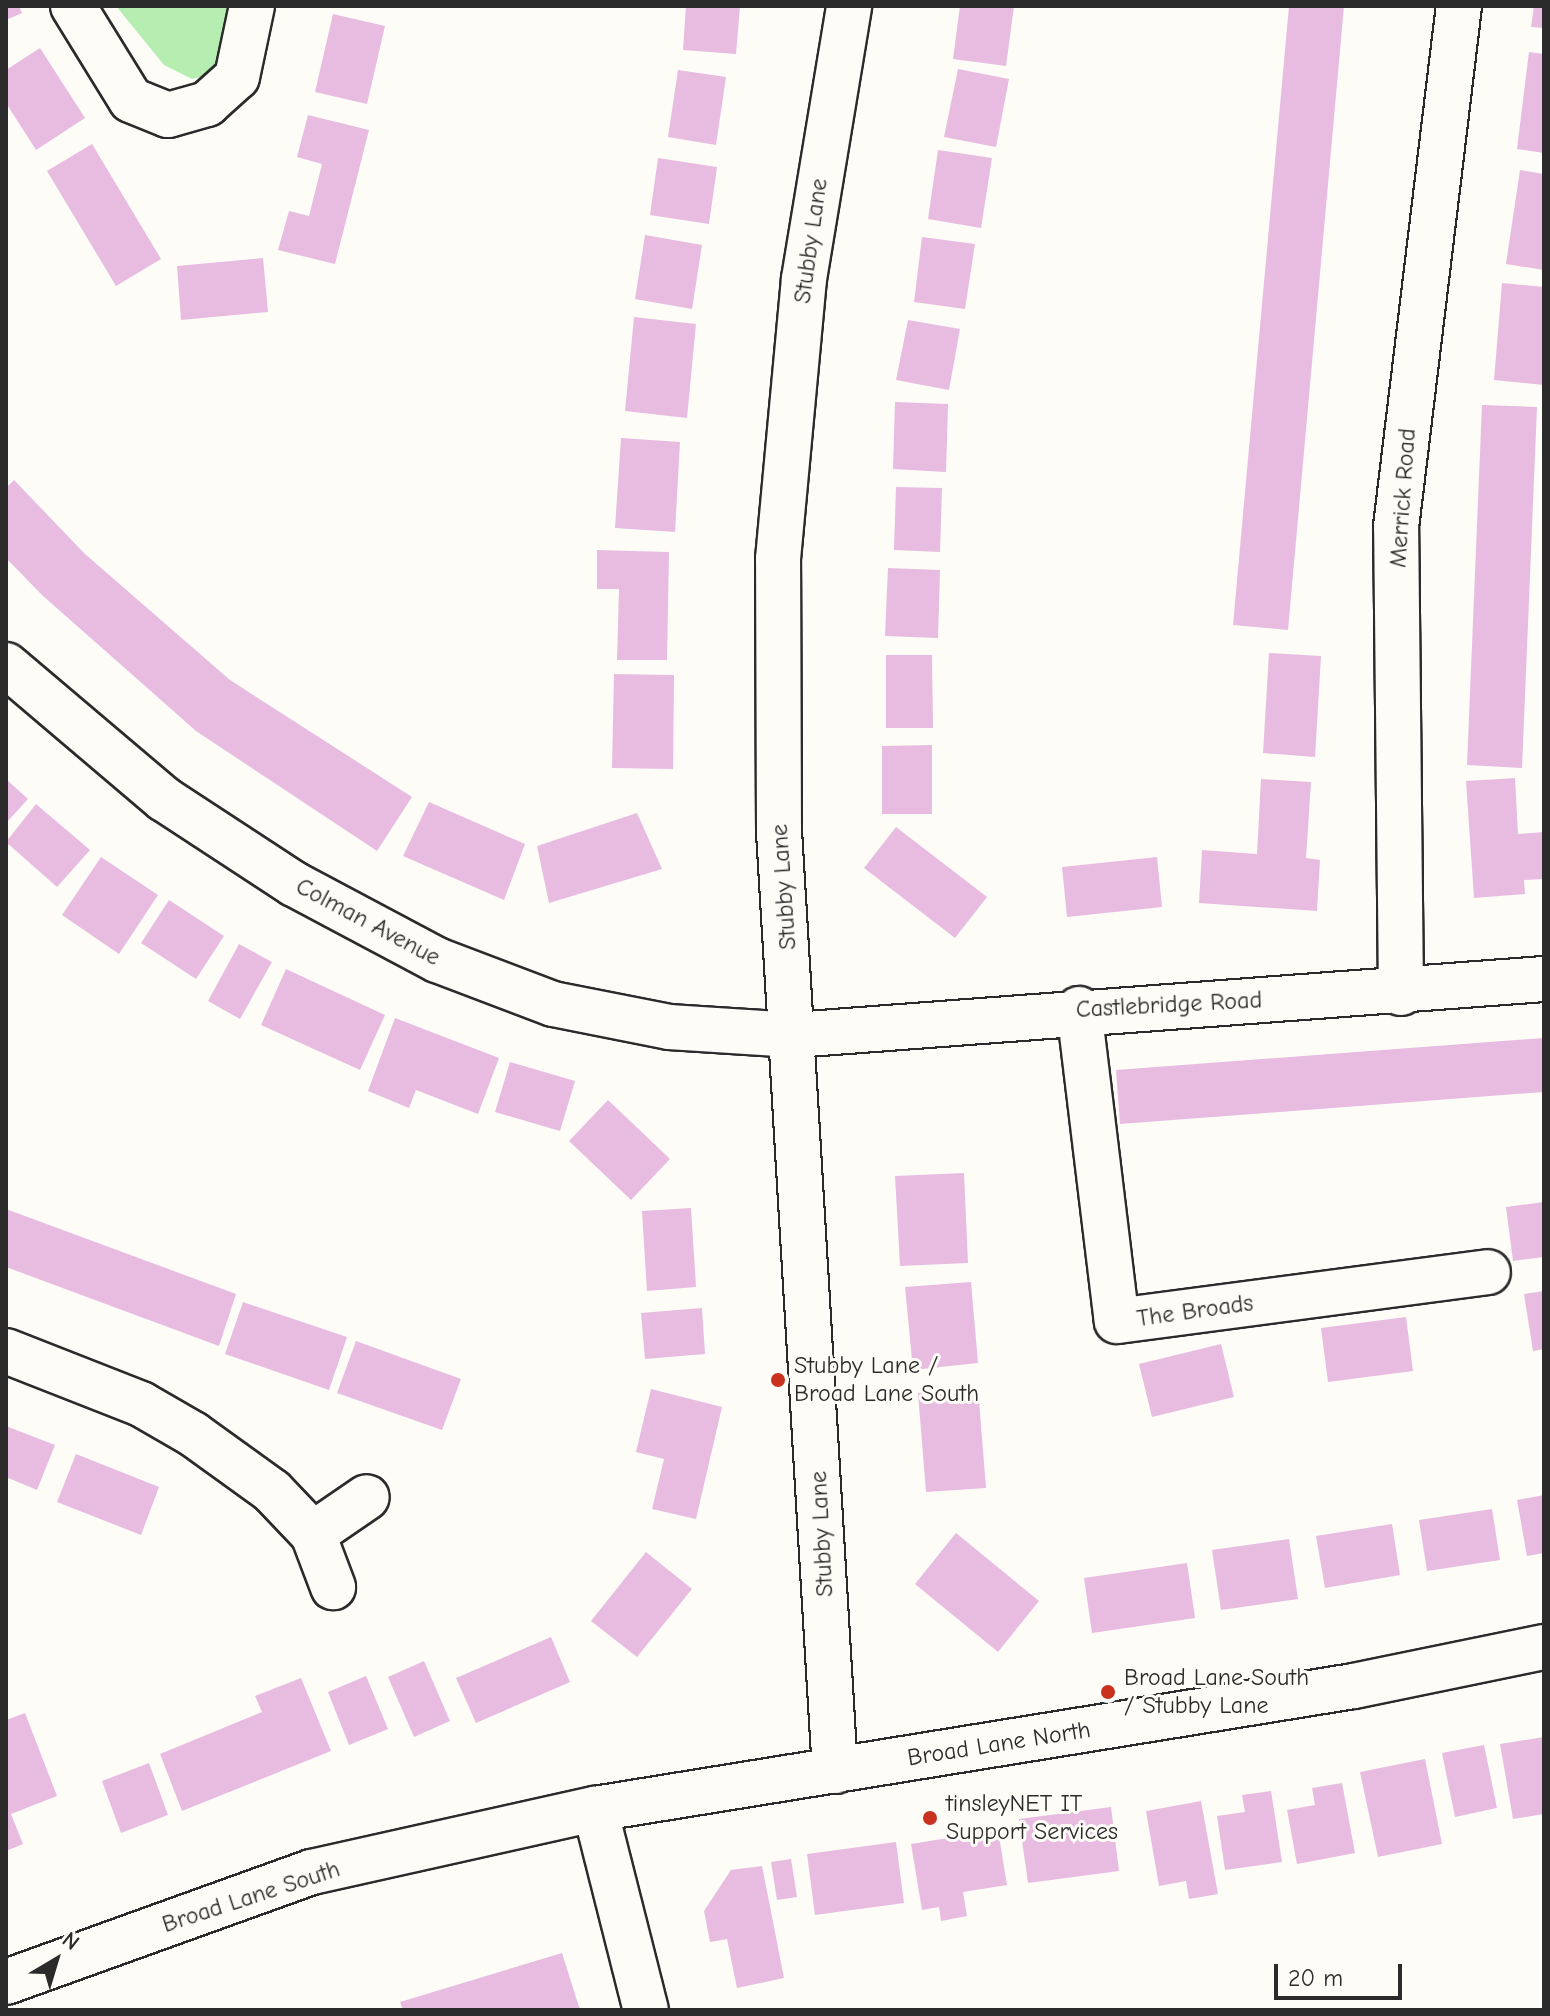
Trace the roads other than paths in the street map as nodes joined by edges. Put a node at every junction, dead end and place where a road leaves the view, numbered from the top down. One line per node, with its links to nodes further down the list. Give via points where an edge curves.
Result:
1 (73, 6): 2 (street, via 131,100 168,115 207,104 237,77)
2 (252, 6)
3 (849, 6): 9 (street, Stubby Lane, via 804,279 778,559 779,831)
4 (1459, 6): 7 (street, Merrick Road, via 1396,527)
5 (6, 665): 9 (street, Colman Avenue, via 164,799 294,884 437,960 553,1004 669,1027)
6 (1544, 979): 7 (street, Castlebridge Road)
7 (1401, 993): 8 (street, Castlebridge Road)
8 (1079, 1009): 9 (street, Castlebridge Road); 10 (street, The Broads, via 1117,1321)
9 (794, 1035): 16 (street, Stubby Lane)
10 (1488, 1272)
11 (6, 1351): 13 (street, via 141,1404 193,1434 272,1491)
12 (367, 1497): 13 (street)
13 (313, 1534): 14 (street)
14 (333, 1587)
15 (1544, 1647): 16 (street, Broad Lane North, via 1354,1686)
16 (835, 1771): 17 (street, Broad Lane North)
17 (595, 1809): 18 (street, Broad Lane South, via 312,1872); 19 (street)
18 (6, 1982)
19 (646, 2010)

